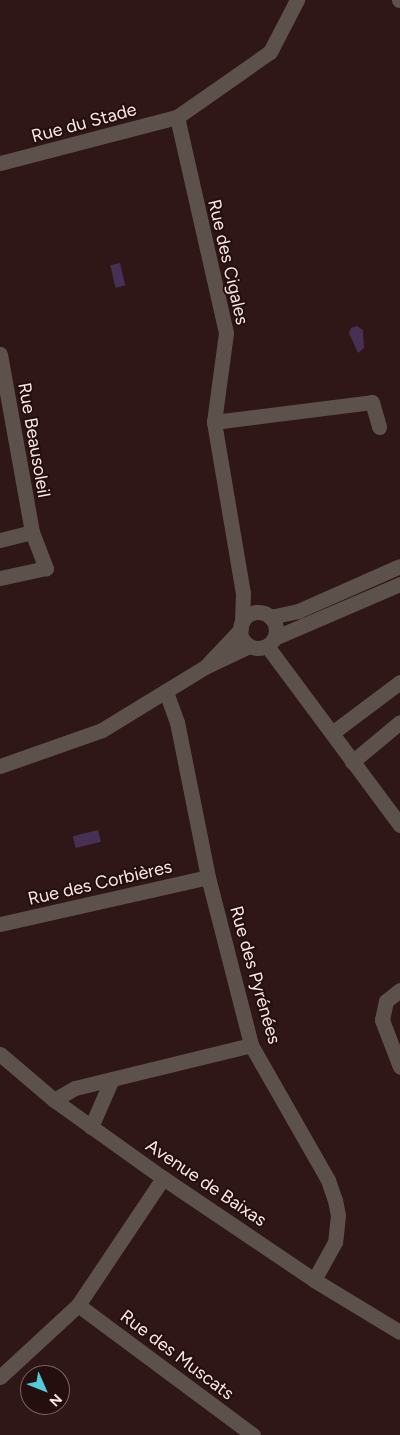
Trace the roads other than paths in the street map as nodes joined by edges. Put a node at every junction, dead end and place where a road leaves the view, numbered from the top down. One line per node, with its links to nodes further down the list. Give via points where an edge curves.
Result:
1 (297, 0): 2 (street, via 270,52)
2 (177, 118): 3 (street, Rue du Stade); 5 (street, Rue des Cigales, via 226,333)
3 (0, 163)
4 (0, 354): 7 (street, Rue Beausoleil)
5 (214, 422): 6 (street, via 372,402); 12 (street, Rue des Cigales)
6 (379, 427)
7 (32, 532): 8 (street); 10 (street, Rue Beausoleil, via 46,568)
8 (0, 540)
9 (400, 566): 13 (street, via 298,611)
10 (0, 578)
11 (400, 584): 15 (street)
12 (243, 593): 13 (street); 14 (street, Rue des Cigales)
13 (266, 615): 14 (street, via 250,615); 15 (street, via 276,627)
14 (242, 626): 16 (street, via 242,639); 17 (street)
15 (271, 642): 16 (street); 21 (street)
16 (249, 646): 17 (street)
17 (205, 667): 19 (street)
18 (400, 682): 21 (street)
19 (166, 692): 23 (street, via 102,730); 25 (street, Rue des Pyrénées, via 177,722)
20 (400, 722): 22 (street)
21 (332, 733): 22 (street)
22 (352, 762): 24 (street)
23 (0, 766)
24 (400, 825)
25 (208, 877): 26 (street, Rue des Corbières); 28 (street, Rue des Pyrénées)
26 (0, 924)
27 (400, 990): 30 (street, via 386,1001 382,1020)
28 (251, 1045): 31 (street); 35 (street, Rue des Pyrénées, via 328,1180 335,1200 338,1215 335,1242)
29 (0, 1054): 32 (street, Avenue de Baixas)
30 (400, 1067)
31 (112, 1080): 32 (street, via 75,1088); 33 (street)
32 (54, 1100): 33 (street, Avenue de Baixas)
33 (92, 1127): 34 (street, Avenue de Baixas)
34 (163, 1178): 35 (street, Avenue de Baixas); 36 (street)
35 (314, 1280): 37 (street, Avenue de Baixas)
36 (78, 1305): 38 (street); 39 (street, Rue des Muscats)
37 (400, 1332)
38 (0, 1377)
39 (253, 1435)

